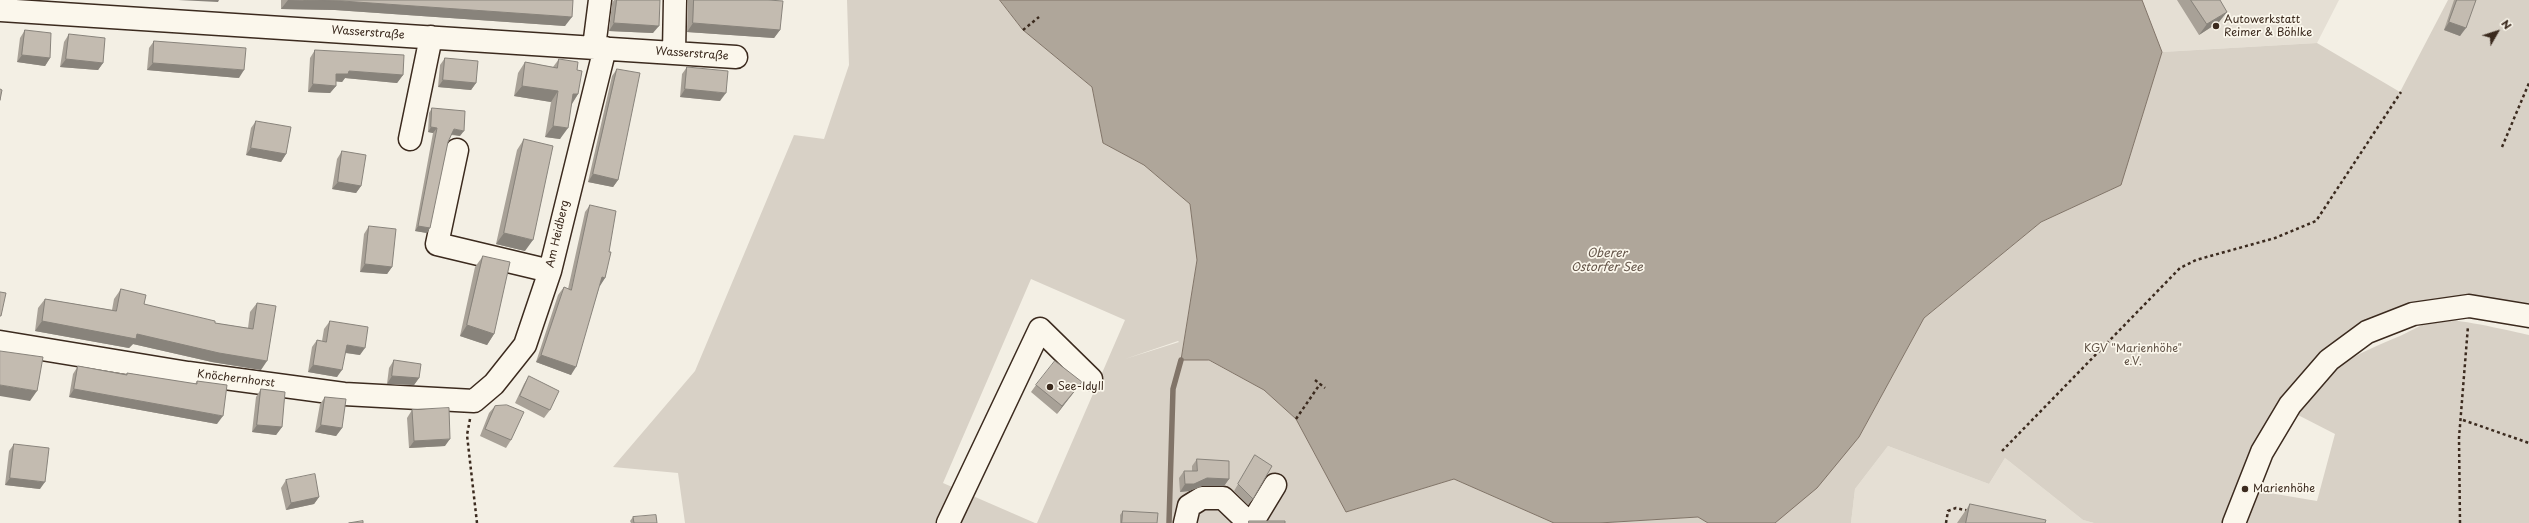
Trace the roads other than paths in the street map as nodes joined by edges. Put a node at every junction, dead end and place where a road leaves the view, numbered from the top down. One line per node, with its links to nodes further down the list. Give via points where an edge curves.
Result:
1 (600, 0): 5 (street, Am Heidberg)
2 (675, 0): 6 (street)
3 (0, 10): 4 (street, Wasserstraße)
4 (431, 37): 5 (street, Wasserstraße); 8 (street)
5 (599, 47): 6 (street, Wasserstraße); 10 (street, Am Heidberg)
6 (674, 52): 7 (street, Wasserstraße)
7 (736, 57)
8 (410, 139)
9 (457, 150): 10 (street, via 437,244)
10 (550, 271): 14 (street, Am Heidberg, via 524,345 494,384)
11 (2529, 316): 19 (street, via 2470,306 2413,314 2367,332 2329,360 2290,405 2262,452)
12 (0, 342): 14 (street, Knöchernhorst, via 188,373 344,394)
13 (1091, 380): 16 (street, via 1040,329)
14 (474, 401)
15 (1275, 485): 18 (street)
16 (948, 523)
17 (1185, 523): 18 (street, via 1189,506 1202,498 1223,498)
18 (1250, 523)
19 (2234, 523)

